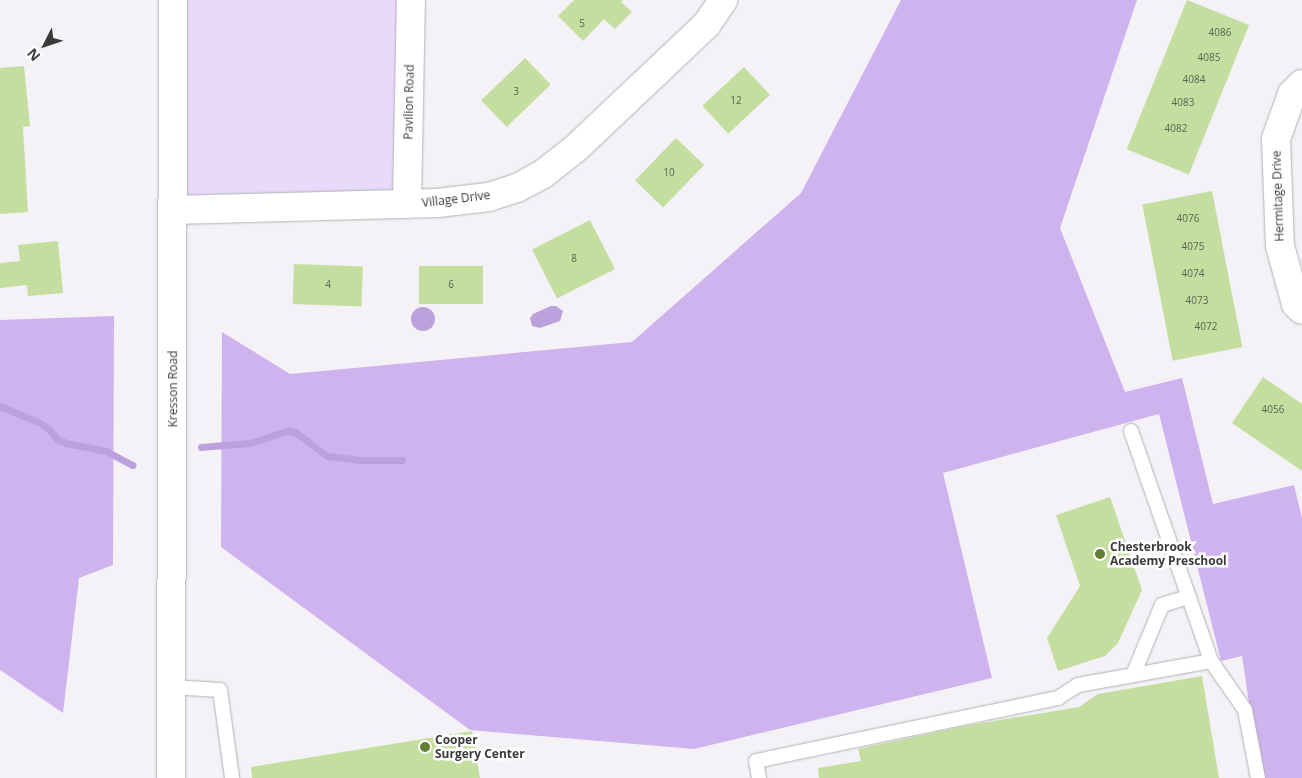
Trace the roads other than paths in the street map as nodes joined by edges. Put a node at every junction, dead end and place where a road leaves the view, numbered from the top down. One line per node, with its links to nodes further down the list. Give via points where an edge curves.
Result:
1 (173, 0): 6 (street, Kresson Road)
2 (411, 0): 5 (street, Pavilion Road)
3 (723, 0): 5 (street, Village Drive, via 707,24 576,148 543,174 517,188 489,197)
4 (1302, 84): 7 (street, Hermitage Drive, via 1292,94 1276,139 1280,246 1296,304)
5 (407, 204): 6 (street, Village Drive)
6 (173, 210): 12 (street, Kresson Road)
7 (1302, 310)
8 (1131, 431): 9 (lane)
9 (1189, 597): 10 (lane); 11 (lane, via 1162,605)
10 (1211, 660): 11 (lane); 16 (lane, via 1245,710)
11 (1133, 675): 15 (lane, via 1078,685 1058,698 756,761)
12 (171, 687): 13 (street, Kresson Road); 14 (lane, via 220,690)
13 (171, 778)
14 (232, 778)
15 (758, 778)
16 (1258, 778)

